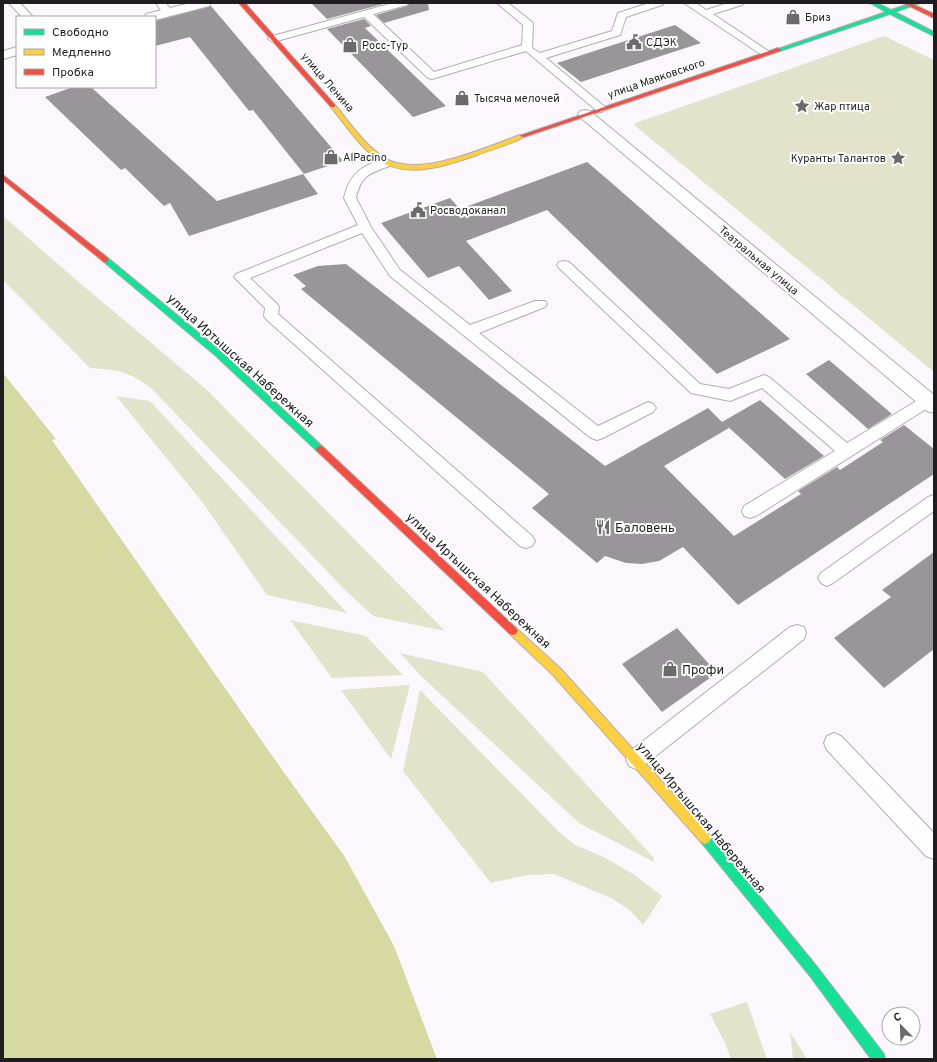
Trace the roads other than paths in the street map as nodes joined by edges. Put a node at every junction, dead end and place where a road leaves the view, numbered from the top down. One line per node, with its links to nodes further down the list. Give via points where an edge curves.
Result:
1 (14, 3): 16 (lane)
2 (205, 3): 12 (street)
3 (242, 3): 20 (main road, улица Ленина)
4 (404, 3): 11 (lane)
5 (502, 3): 21 (lane, via 528,24)
6 (659, 3): 25 (lane, via 622,15 616,32)
7 (690, 3): 15 (lane)
8 (739, 3): 15 (lane)
9 (873, 3): 13 (main road)
10 (911, 4): 13 (main road, улица Маяковского); 18 (main road)
11 (376, 6): 14 (lane)
12 (164, 8): 17 (street)
13 (890, 12): 19 (main road); 23 (main road, улица Маяковского)
14 (366, 14): 20 (lane); 21 (lane, via 432,76)
15 (705, 14): 23 (lane)
16 (27, 16)
17 (152, 16)
18 (934, 16)
19 (934, 34)
20 (273, 39): 28 (main road, улица Ленина)
21 (527, 47): 25 (lane)
22 (16, 51): 24 (street)
23 (766, 53): 26 (main road, улица Маяковского)
24 (3, 55)
25 (539, 57): 26 (lane)
26 (601, 109): 27 (main road, улица Маяковского)
27 (585, 114): 29 (main road, улица Маяковского, via 452,160 421,168); 35 (street, Театральная улица)
28 (385, 163): 29 (main road, улица Ленина); 31 (lane, via 362,173 353,185 350,198)
29 (402, 169)
30 (3, 177): 44 (main road, улица Иртышская Набережная, via 225,360 557,672)
31 (364, 227): 34 (lane, via 395,273); 40 (lane, via 241,277 272,307 271,316)
32 (564, 265): 37 (lane, via 696,389 730,395 764,381)
33 (540, 304): 34 (lane)
34 (469, 332): 36 (lane, via 597,434)
35 (931, 403): 37 (lane)
36 (648, 408)
37 (846, 451): 39 (lane)
38 (934, 502): 41 (lane)
39 (750, 511)
40 (526, 541)
41 (827, 578)
42 (798, 633): 44 (lane)
43 (834, 743): 45 (lane)
44 (636, 759): 46 (main road, улица Иртышская Набережная, via 694,824 814,972)
45 (934, 848)
46 (879, 1059)

